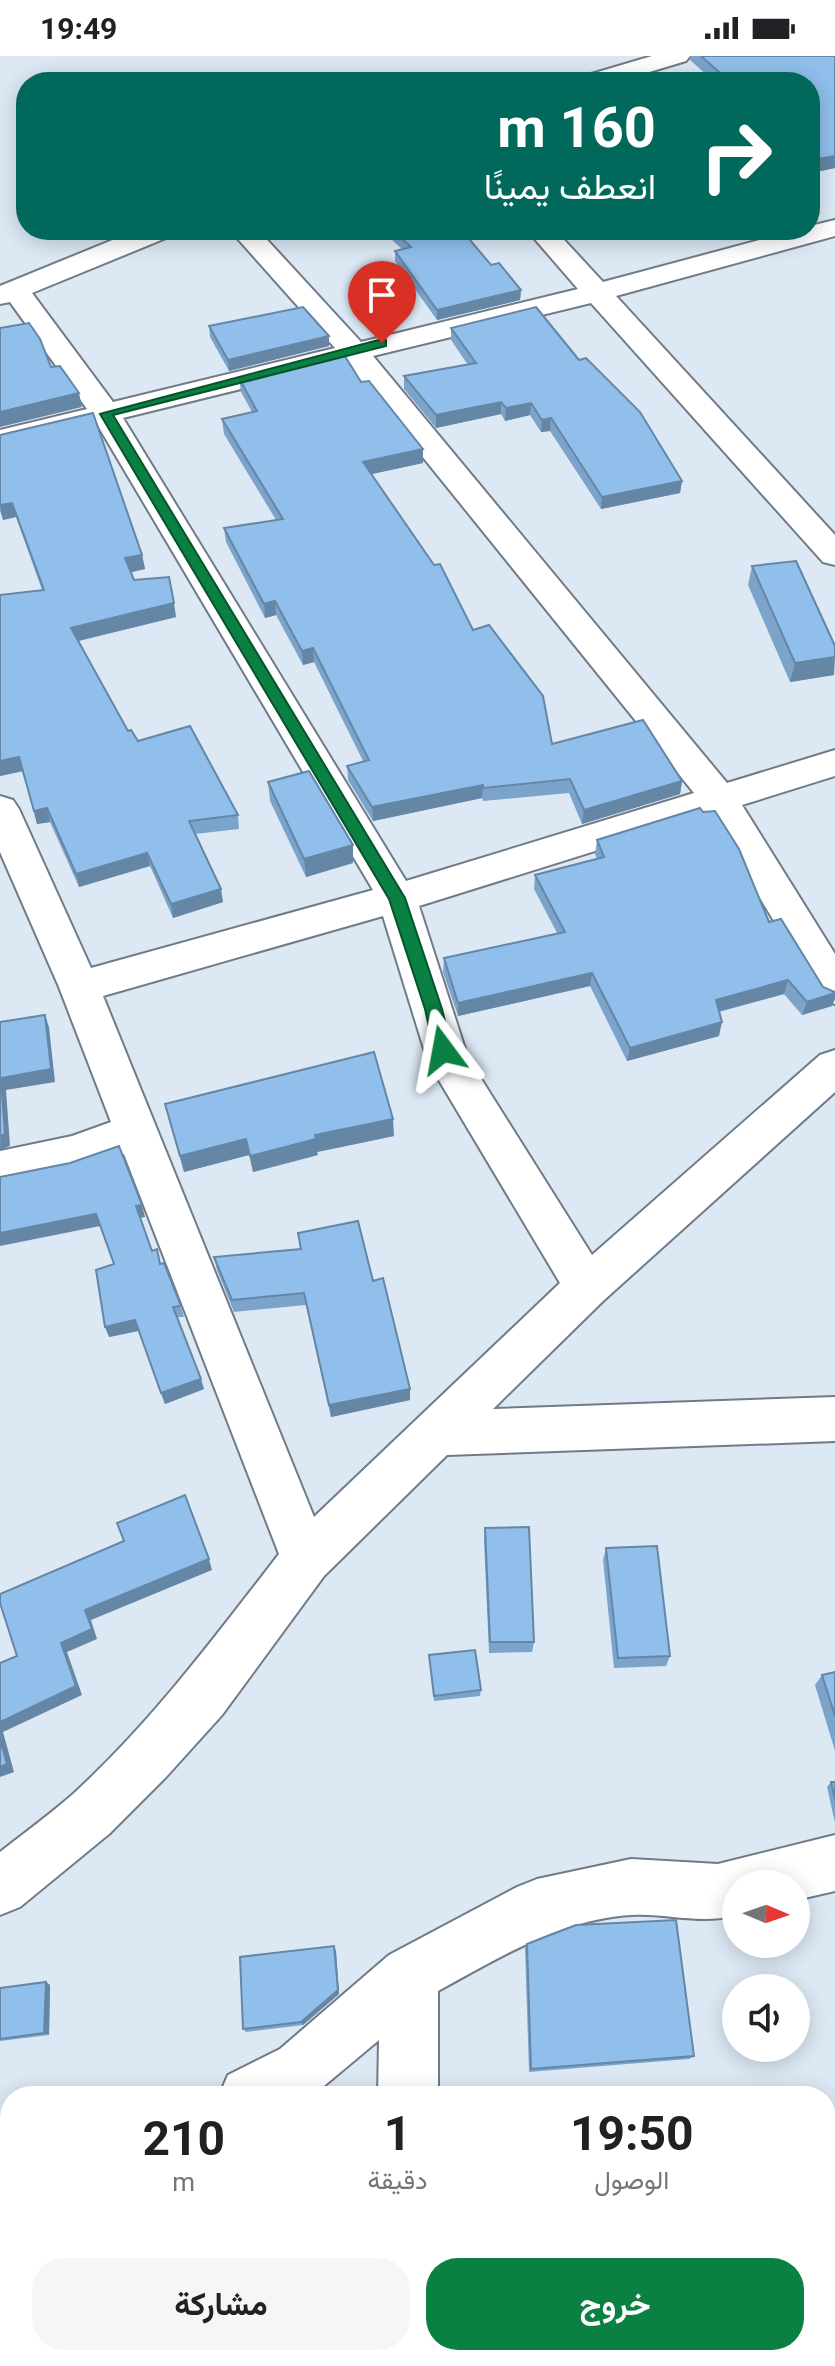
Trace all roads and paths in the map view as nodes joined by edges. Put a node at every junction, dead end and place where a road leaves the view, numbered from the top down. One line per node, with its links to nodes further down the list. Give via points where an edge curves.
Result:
1 (678, 56): 2 (street)
2 (643, 72)
3 (137, 240): 7 (street)
4 (252, 240): 9 (street)
5 (549, 240): 8 (street)
6 (801, 240): 8 (street)
7 (8, 293): 10 (street)
8 (596, 293): 9 (street); 12 (street)
9 (352, 350): 10 (street); 14 (street)
10 (106, 414): 11 (street); 16 (street)
11 (0, 439)
12 (835, 555)
13 (835, 763): 14 (street)
14 (719, 799): 16 (street); 18 (street)
15 (0, 809): 17 (street)
16 (397, 898): 17 (street); 22 (street, via 449,1062)
17 (79, 987): 20 (street)
18 (835, 988)
19 (835, 1067): 22 (street)
20 (134, 1132): 21 (street, via 73,1154); 25 (street)
21 (0, 1169)
22 (587, 1287): 24 (street)
23 (835, 1419): 24 (street)
24 (440, 1433): 25 (street)
25 (306, 1559): 28 (street, via 203,1696 147,1758 90,1815)
26 (835, 1863): 27 (street)
27 (805, 1870)
28 (0, 1887)
29 (722, 1891): 30 (street, via 631,1887 537,1907)
30 (409, 1975): 31 (street, via 301,2070); 32 (street)
31 (269, 2086)
32 (408, 2086)

